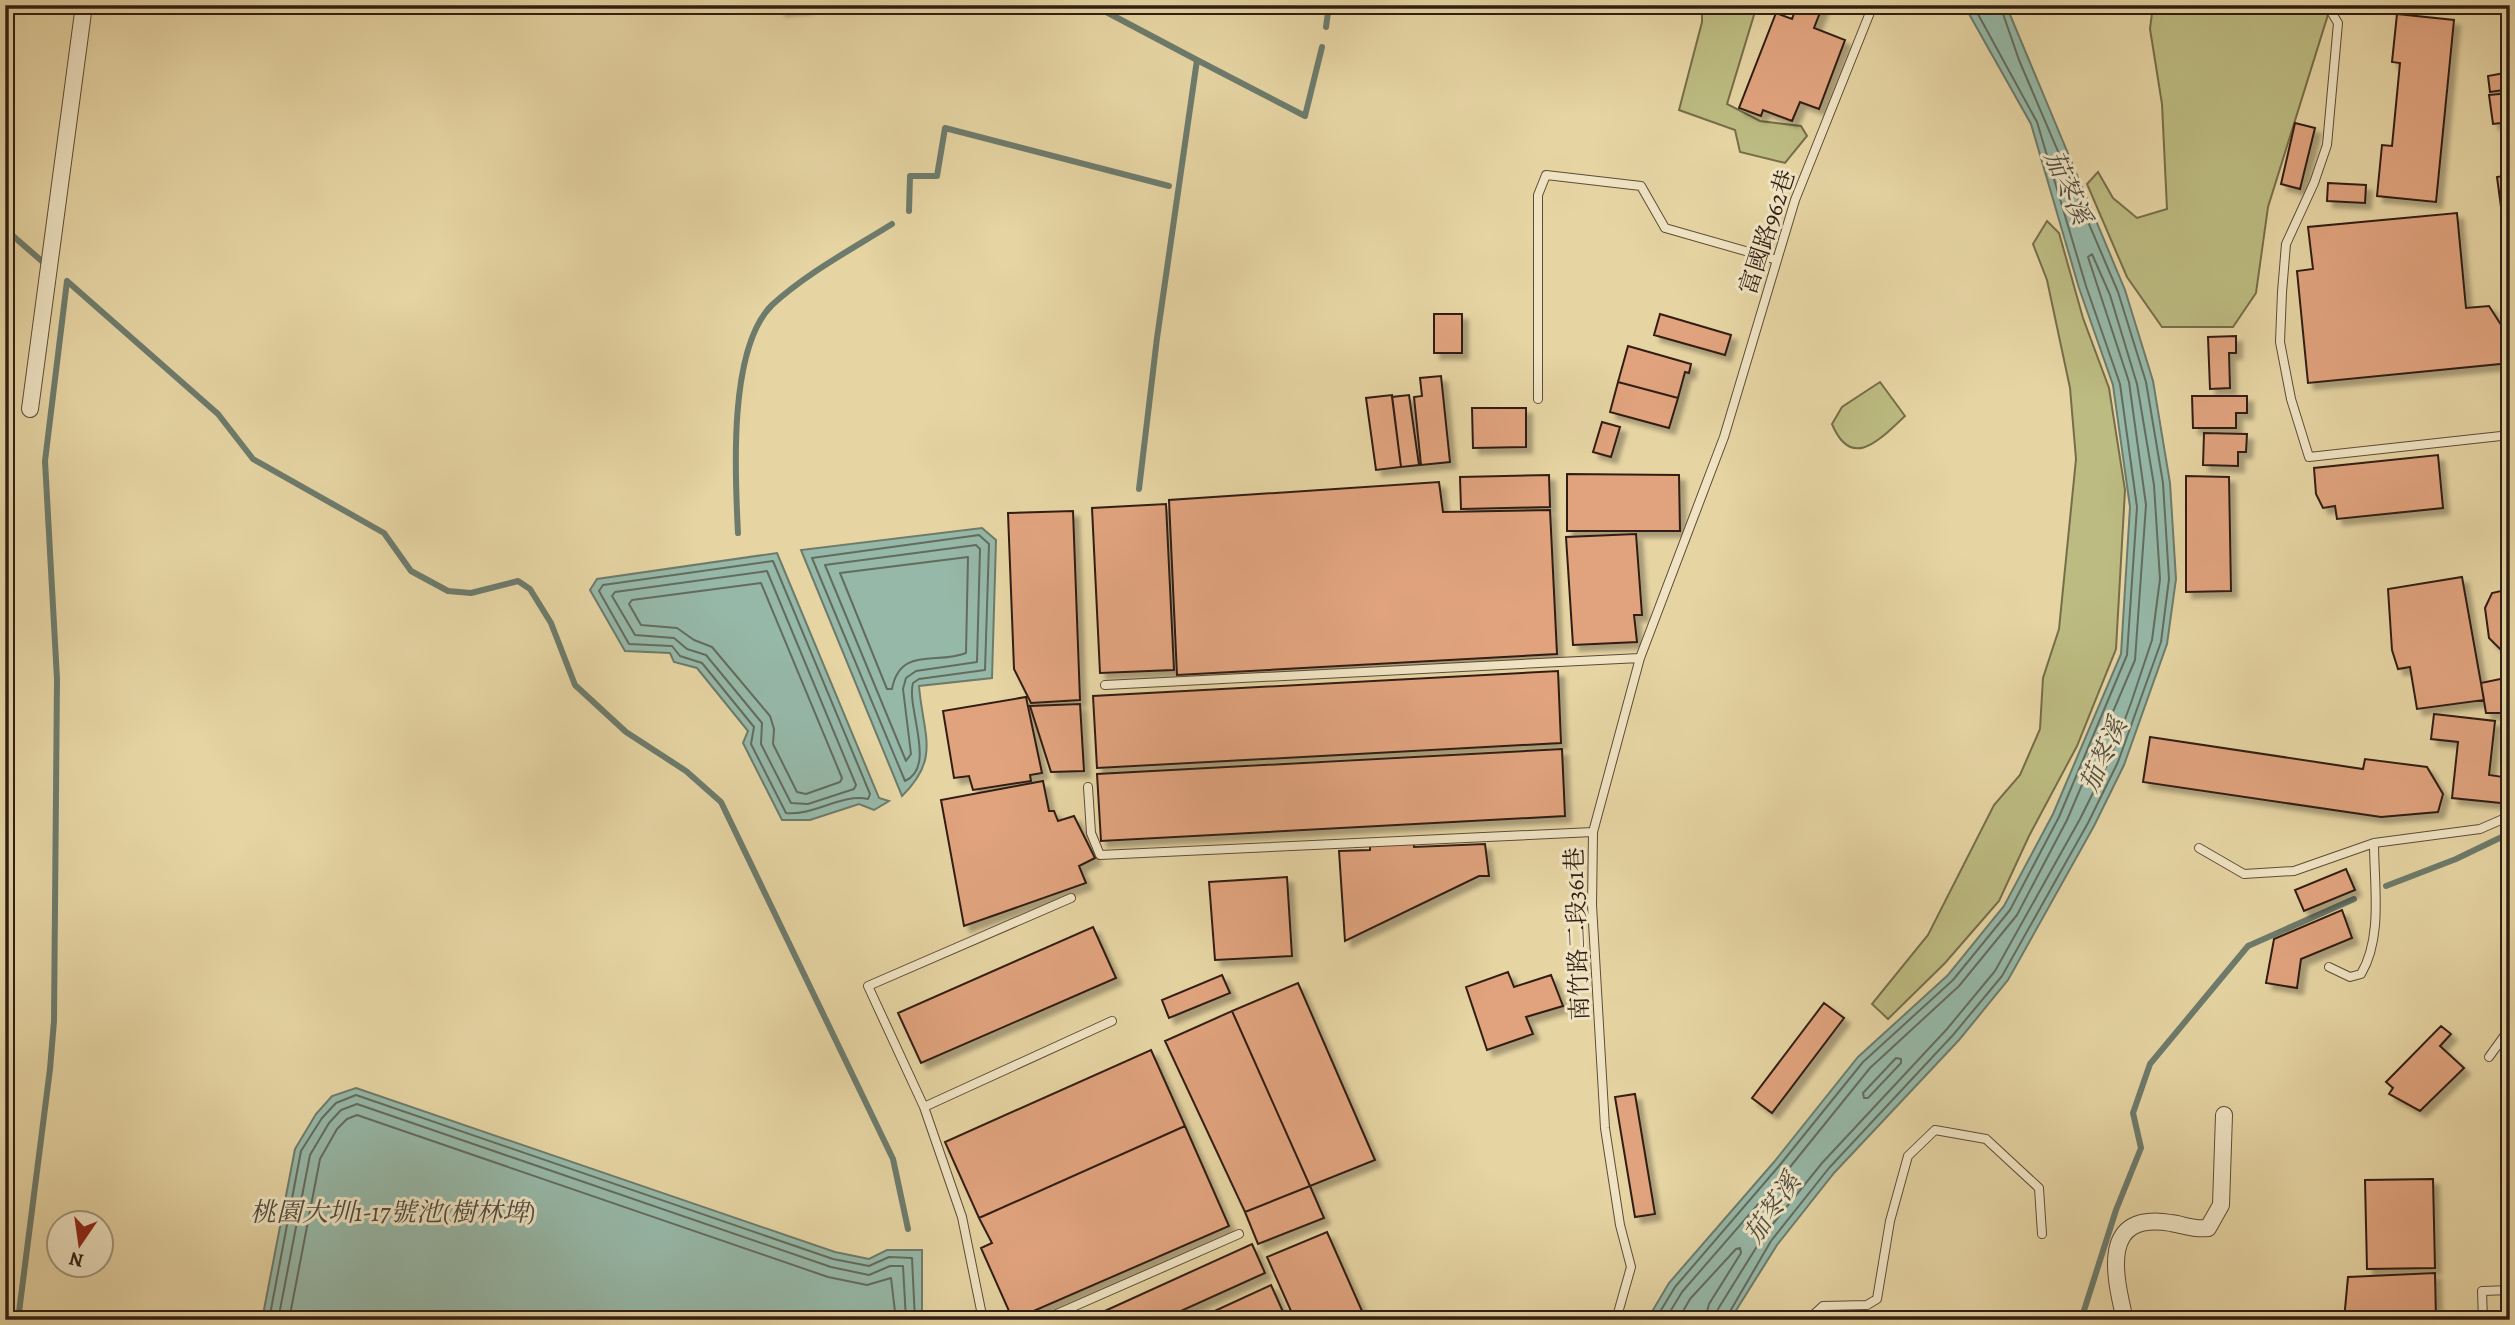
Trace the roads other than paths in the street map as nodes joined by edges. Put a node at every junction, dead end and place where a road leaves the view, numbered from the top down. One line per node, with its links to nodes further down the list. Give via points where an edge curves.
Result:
1 (84, 5): 6 (street)
2 (1873, 5): 4 (lane, 富國路962巷, via 1795,200)
3 (2327, 5): 7 (lane, via 2337,23 2327,145 2286,244 2280,342 2309,457)
4 (1777, 260): 5 (lane, via 1665,228 1641,187 1546,175 1538,195); 8 (lane, 富國路962巷)
5 (1538, 399)
6 (30, 409)
7 (2510, 435)
8 (1710, 476): 9 (lane, 南竹路二段361巷)
9 (1640, 658): 10 (lane); 13 (lane, 南竹路二段361巷)
10 (1105, 685)
11 (1088, 787): 13 (lane, via 1091,834 1100,855)
12 (2510, 816): 14 (lane, via 2480,829)
13 (1593, 832): 28 (lane, 南竹路二段361巷, via 1592,905 1605,1128 1631,1267)
14 (2374, 843): 15 (lane, via 2294,871 2244,874); 17 (lane, via 2371,957 2361,974 2350,977)
15 (2199, 848)
16 (1071, 898): 21 (lane, via 868,986)
17 (2329, 967)
18 (1112, 1021): 21 (lane)
19 (2510, 1028): 20 (lane)
20 (2489, 1057)
21 (924, 1107): 26 (lane, via 962,1217)
22 (2224, 1115): 30 (street, via 2221,1205 2208,1228 2147,1222 2134,1224 2118,1241 2117,1277)
23 (1239, 1234): 27 (lane)
24 (2042, 1234): 29 (lane, via 2039,1188 1986,1139 1935,1130 1908,1156 1890,1221 1877,1299 1867,1305 1823,1307)
25 (2510, 1290): 31 (lane, via 2482,1291)
26 (983, 1320)
27 (1043, 1320)
28 (1616, 1320)
29 (1808, 1320)
30 (2124, 1320)
31 (2483, 1320)

